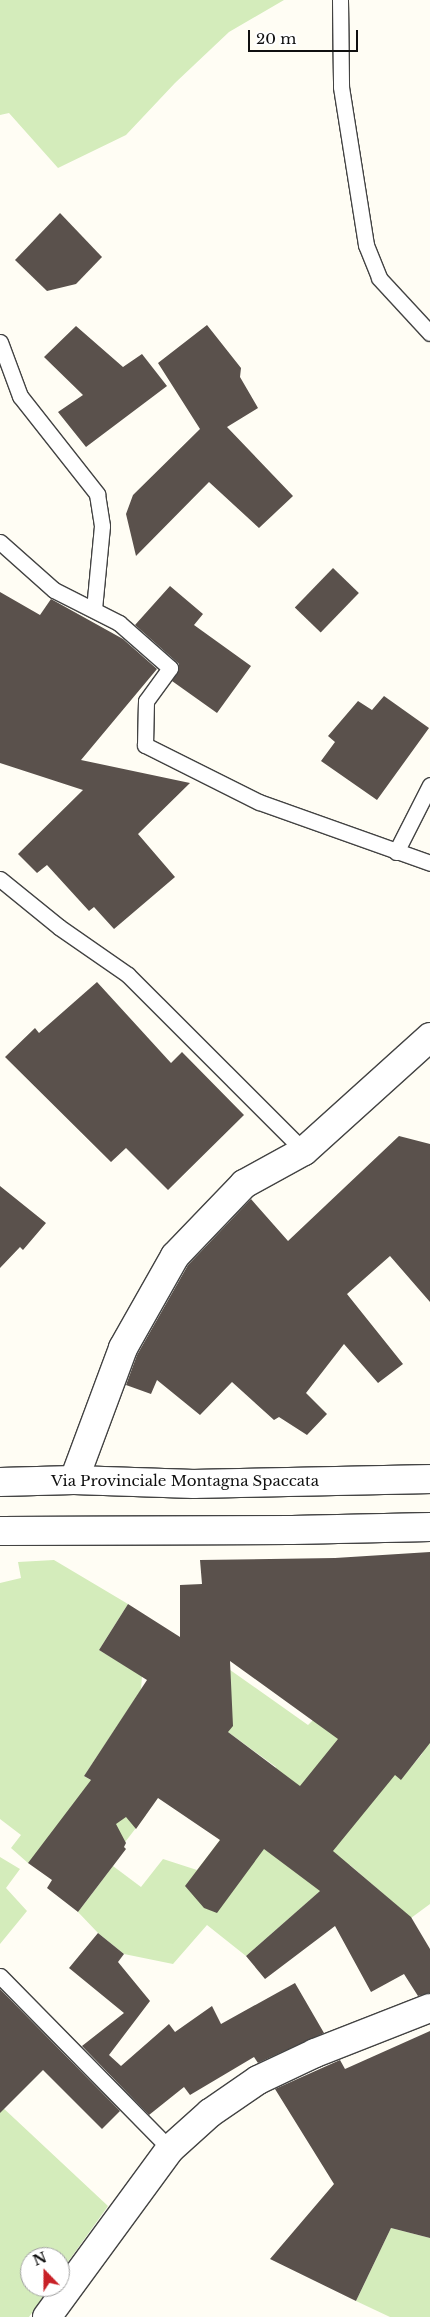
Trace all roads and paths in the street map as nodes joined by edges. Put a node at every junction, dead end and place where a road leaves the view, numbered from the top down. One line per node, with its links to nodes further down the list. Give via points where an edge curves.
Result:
1 (340, 0): 2 (lane, via 342,87 366,245 379,278)
2 (430, 333)
3 (0, 342): 5 (lane, via 20,396 97,494 102,526)
4 (0, 542): 5 (lane, via 54,590)
5 (94, 609): 7 (lane, via 119,624 170,668 146,701 145,745 259,802)
6 (430, 785): 7 (lane)
7 (396, 852): 8 (lane)
8 (430, 863)
9 (0, 880): 11 (lane, via 59,927 128,975)
10 (430, 1038): 11 (street)
11 (304, 1151): 13 (street, via 244,1184 175,1256 123,1348)
12 (430, 1479): 13 (street, Via Provinciale Montagna Spaccata, via 194,1484)
13 (74, 1480): 14 (street, Via Provinciale Montagna Spaccata)
14 (0, 1482)
15 (430, 1527): 16 (street)
16 (0, 1531)
17 (0, 1976): 19 (lane)
18 (430, 2008): 19 (street, via 315,2053 258,2080 210,2113)
19 (170, 2149): 20 (street)
20 (47, 2317)

